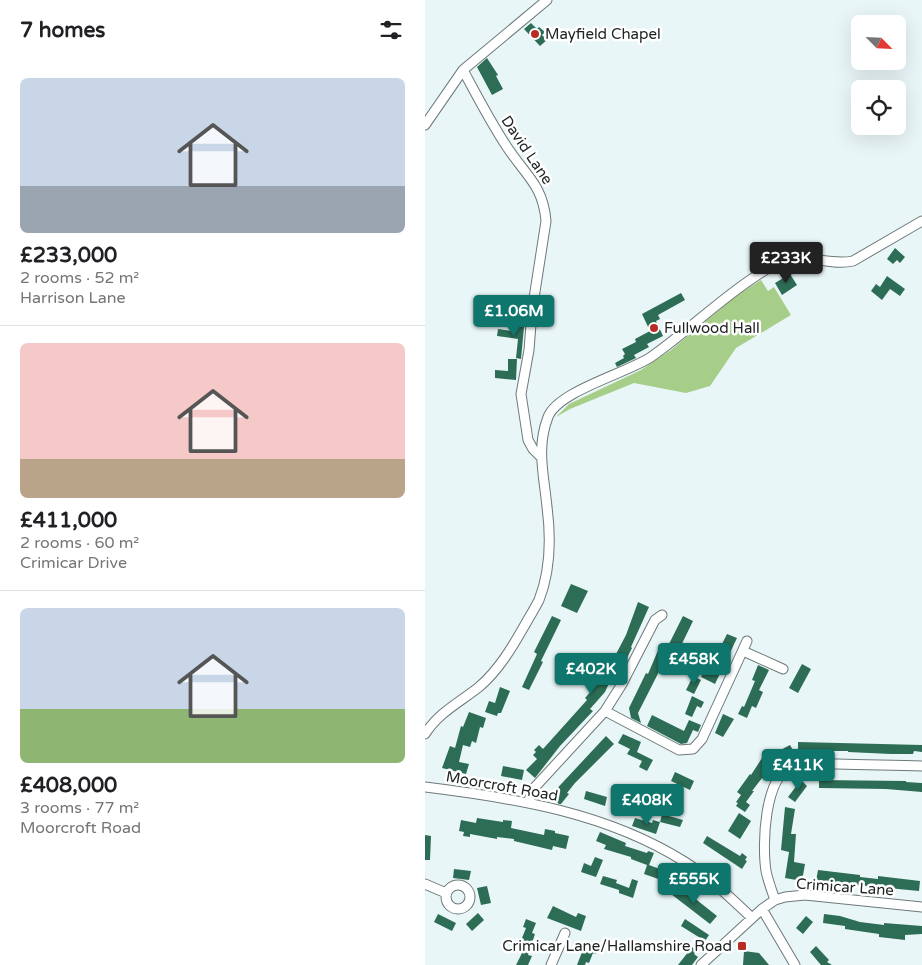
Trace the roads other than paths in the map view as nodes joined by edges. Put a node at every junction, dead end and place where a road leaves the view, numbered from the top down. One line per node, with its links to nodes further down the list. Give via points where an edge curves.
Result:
1 (547, 0): 2 (street)
2 (463, 70): 3 (street); 5 (street, David Lane, via 508,148 542,196 545,209 531,338 521,394 528,440)
3 (425, 125)
4 (921, 223): 5 (street, via 853,261 799,258 785,260 767,269 651,357 568,396 555,406 548,416)
5 (540, 456): 11 (street, via 550,545 538,602 491,675 436,719)
6 (661, 615): 10 (street, via 655,620)
7 (747, 642): 8 (street)
8 (743, 650): 9 (street); 10 (street, via 698,745 693,749 679,750)
9 (783, 669)
10 (605, 711): 14 (street, via 535,787)
11 (425, 734)
12 (922, 766): 17 (street, via 816,764 793,766 784,771 772,788 765,835 766,873)
13 (425, 787): 14 (street, Moorcroft Road)
14 (528, 802): 20 (street, Moorcroft Road, via 599,822 669,853 708,878)
15 (425, 884): 16 (street)
16 (446, 893)
17 (775, 900): 18 (street, Crimicar Lane, via 805,895); 19 (street, Crimicar Lane)
18 (922, 907)
19 (762, 910): 20 (street, Crimicar Lane); 24 (street)
20 (752, 918): 23 (street, Crimicar Lane)
21 (565, 933): 22 (street)
22 (551, 965)
23 (701, 965)
24 (795, 965)

